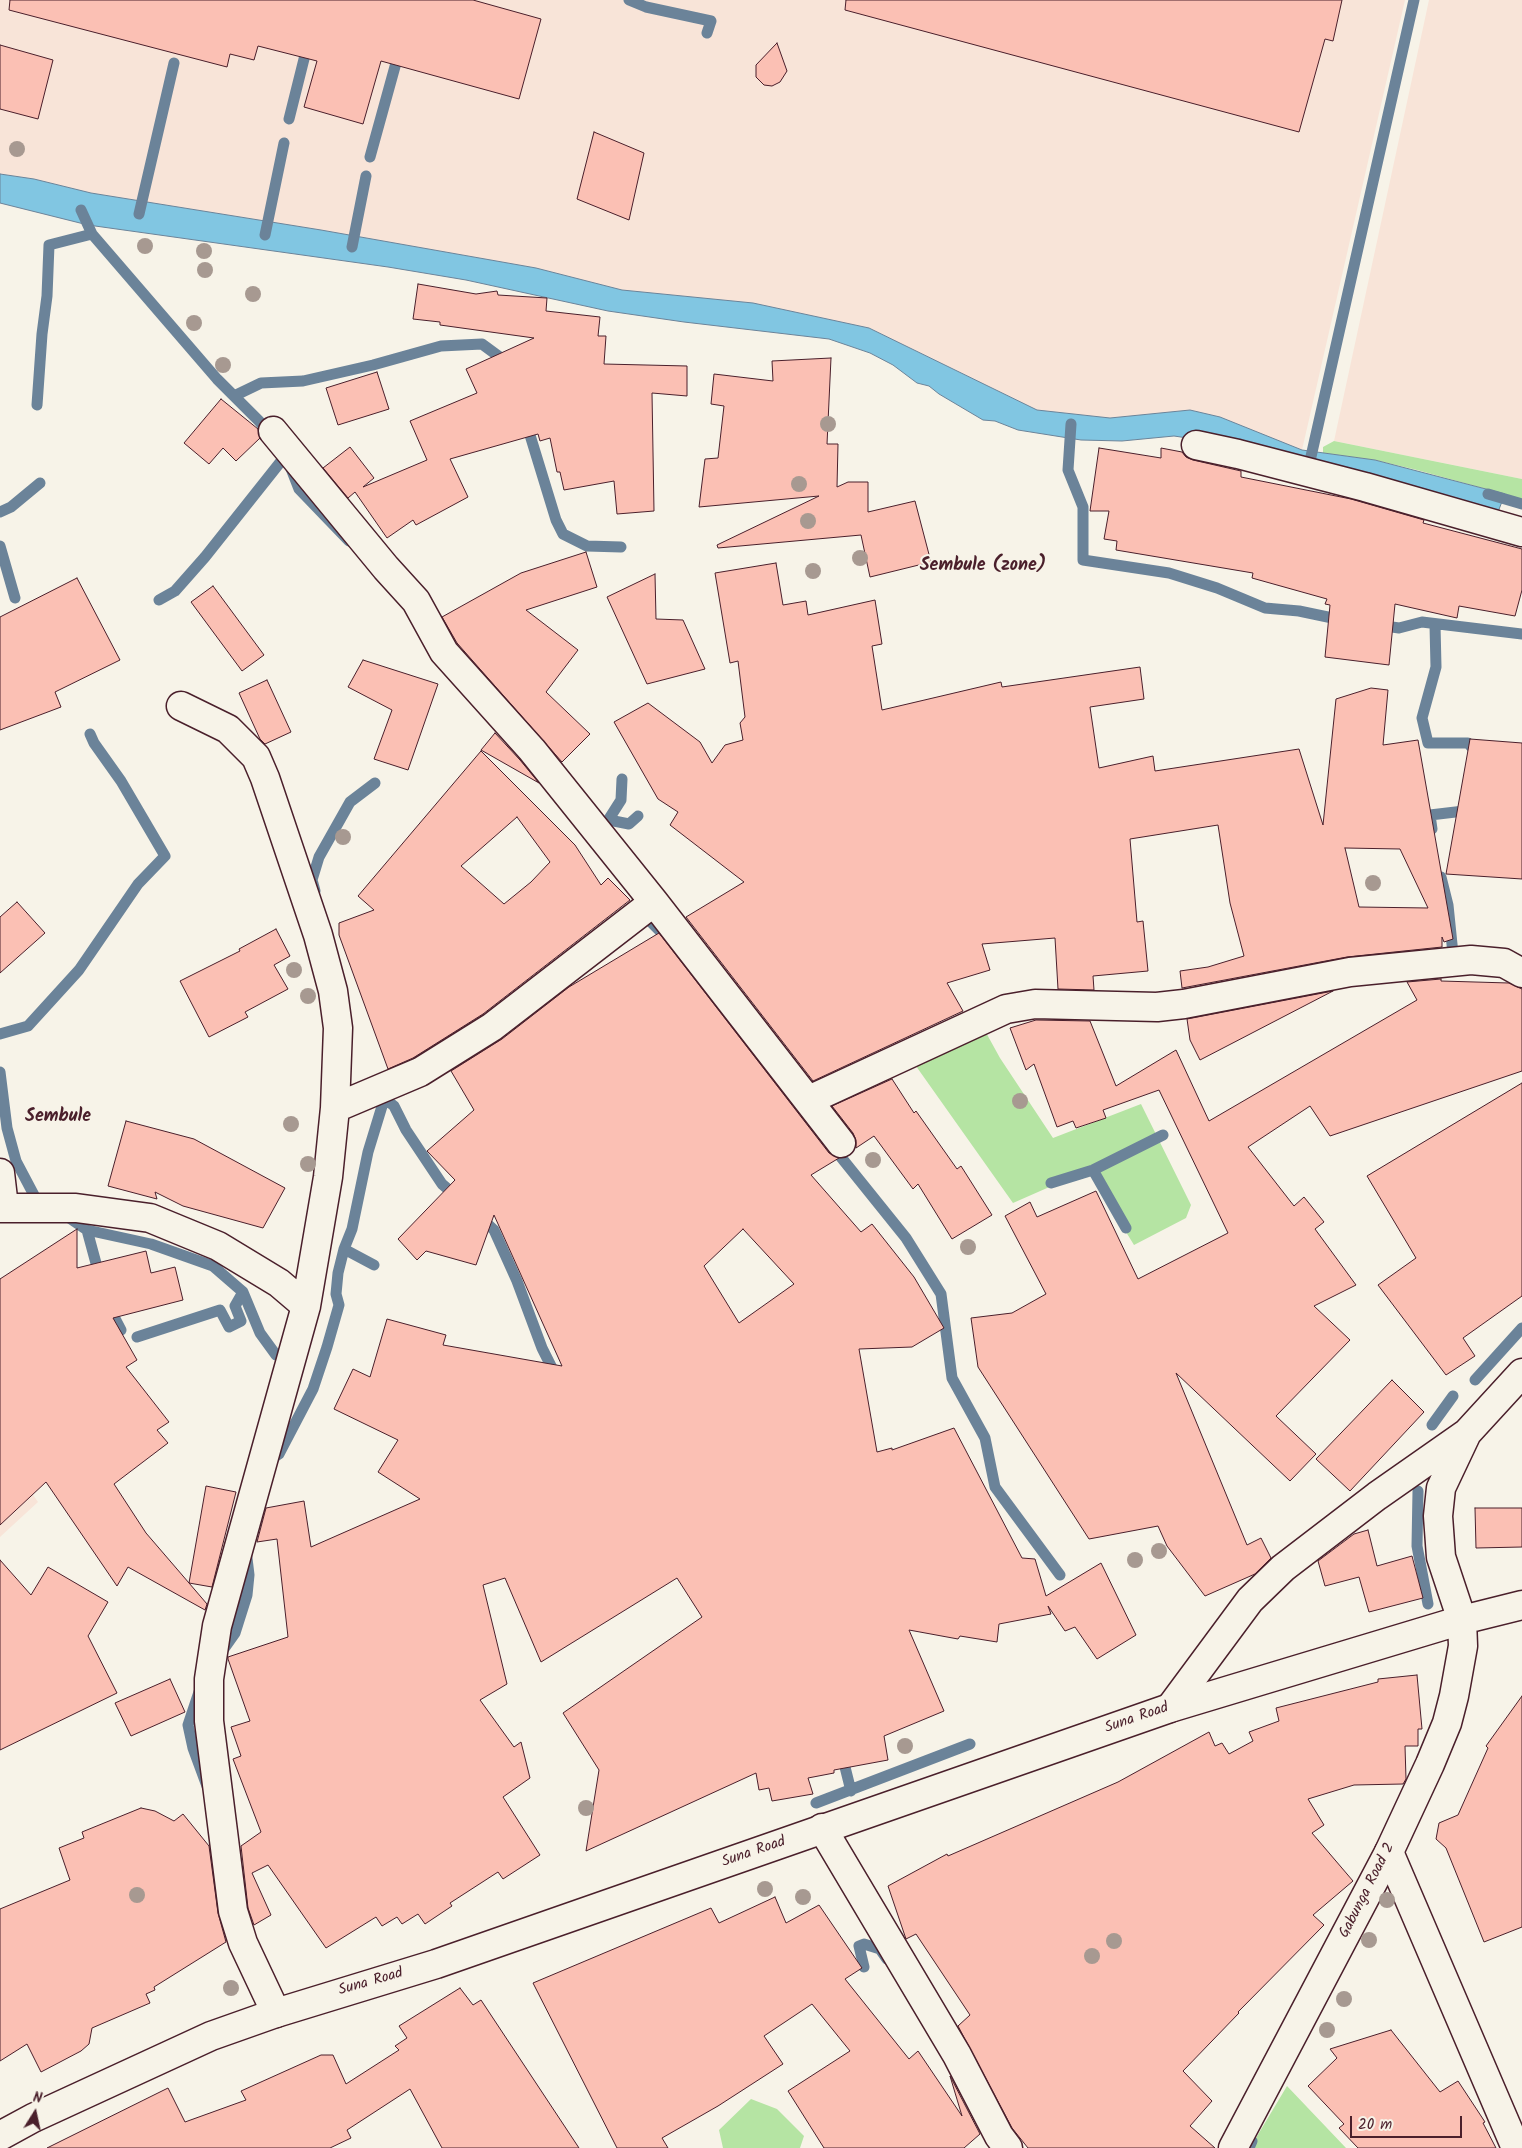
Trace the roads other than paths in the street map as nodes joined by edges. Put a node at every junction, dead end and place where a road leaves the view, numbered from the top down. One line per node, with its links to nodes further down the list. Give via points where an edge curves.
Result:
1 (273, 431): 5 (street, via 416,601 444,652 525,741)
2 (1196, 445): 3 (street, via 1365,487)
3 (1522, 532)
4 (181, 706): 8 (street, via 228,729 240,739 256,757 265,778 318,935 333,991 338,1028)
5 (654, 902): 7 (street); 8 (street, via 492,1027 420,1072)
6 (1522, 973): 7 (street, via 1504,964 1470,960 1350,972 1166,1006 1035,1004 1006,1009)
7 (808, 1100): 9 (street)
8 (335, 1108): 12 (street, via 328,1177)
9 (841, 1143)
10 (0, 1173): 11 (street)
11 (2, 1207): 12 (street, via 76,1208 150,1218 218,1246 279,1283)
12 (306, 1306): 20 (street, via 217,1626 209,1679 209,1721 233,1911 243,1943)
13 (1522, 1373): 14 (street)
14 (1467, 1434): 16 (street, Gabunga Road 2, via 1441,1488 1438,1516 1441,1557); 17 (street, via 1377,1496 1283,1568 1250,1600)
15 (1522, 1604): 16 (street, Suna Road)
16 (1462, 1620): 17 (street, Suna Road); 19 (street, Gabunga Road 2, via 1463,1646 1447,1723)
17 (1170, 1708): 18 (street, Suna Road)
18 (822, 1828): 20 (street, Suna Road, via 436,1964); 22 (street)
19 (1389, 1852): 23 (street, Gabunga Road 2); 24 (street)
20 (276, 2012): 21 (street, Suna Road, via 210,2036)
21 (0, 2136)
22 (1008, 2148)
23 (1233, 2148)
24 (1516, 2148)

